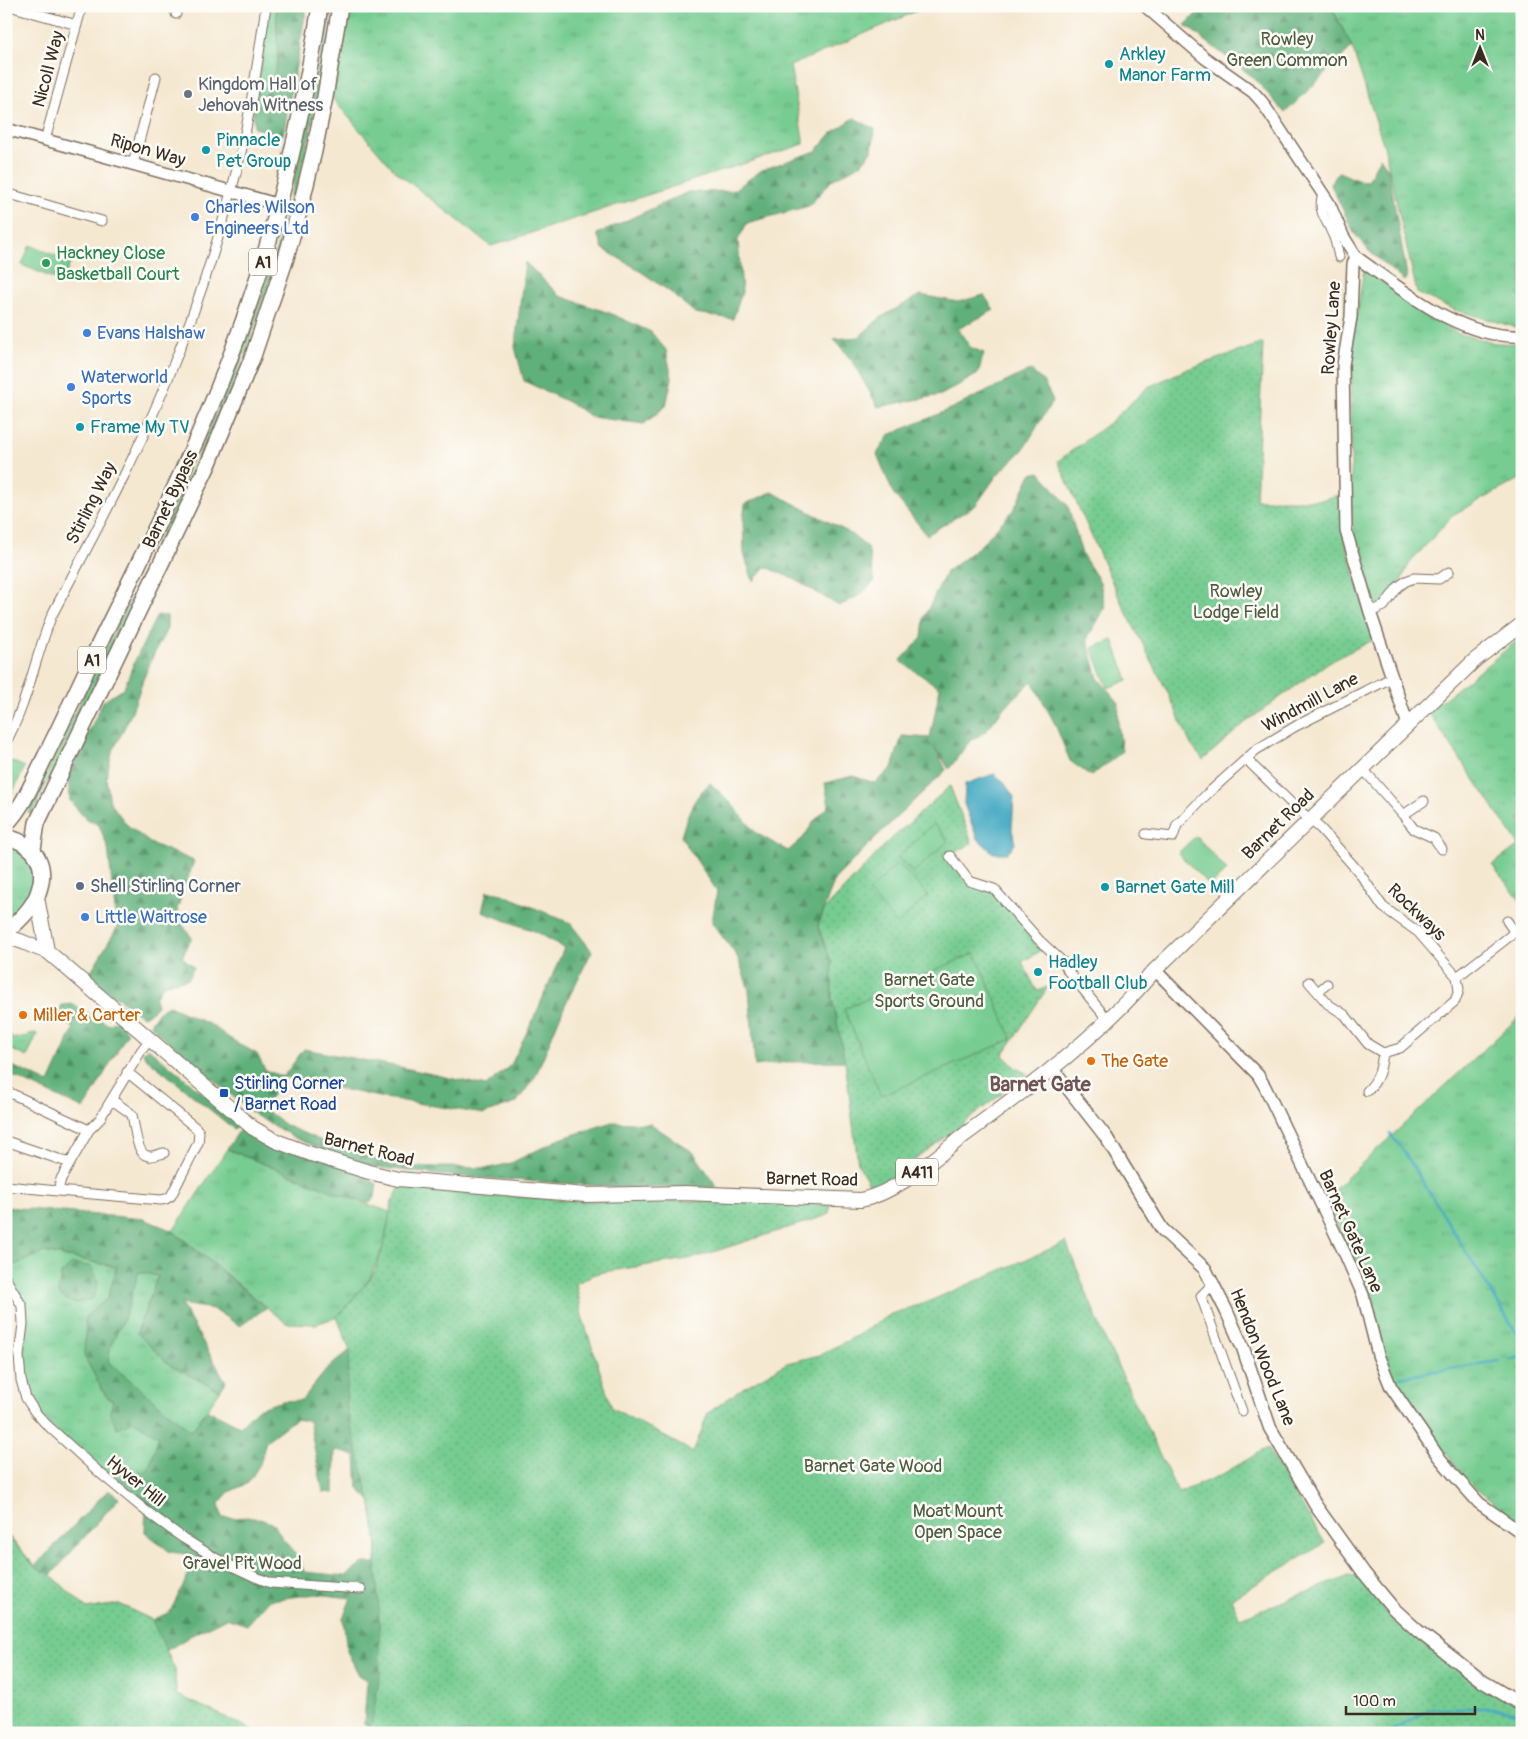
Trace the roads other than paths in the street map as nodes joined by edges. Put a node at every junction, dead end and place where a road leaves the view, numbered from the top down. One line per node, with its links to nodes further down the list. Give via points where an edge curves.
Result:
1 (82, 6): 7 (street, Nicoll Way)
2 (266, 6): 12 (street, Stirling Way, via 247,124)
3 (320, 6): 15 (highway, Barnet Bypass / A1)
4 (340, 6): 34 (highway, Barnet Bypass / A1, via 325,97 305,187 285,261 253,356 208,465 37,823)
5 (1145, 6): 14 (street, via 1206,58 1253,92)
6 (14, 7): 7 (street)
7 (77, 25): 10 (street, Nicoll Way)
8 (156, 77): 11 (street)
9 (6, 129): 10 (street, Ripon Way)
10 (46, 140): 11 (street, Ripon Way)
11 (133, 164): 12 (street, Ripon Way)
12 (231, 192): 15 (street, Ripon Way); 25 (street, Stirling Way, via 199,295 166,382 124,474 52,615 23,706)
13 (6, 193): 16 (street)
14 (1323, 194): 17 (street, via 1320,204); 18 (street)
15 (280, 205): 31 (highway, Barnet Bypass / A1, via 245,317 197,438 26,796)
16 (102, 221)
17 (1339, 257)
18 (1356, 257): 19 (street, via 1414,298 1455,321 1495,334); 21 (street, Rowley Lane, via 1343,365 1346,530)
19 (1522, 336)
20 (1449, 572): 21 (street, via 1439,579 1414,578 1406,581 1384,606)
21 (1370, 612): 23 (street, Rowley Lane)
22 (1522, 624): 24 (main road, Barnet Road / A411, via 1475,660)
23 (1393, 677): 24 (street, Rowley Lane); 26 (street, Windmill Lane, via 1296,726)
24 (1408, 725): 27 (main road, Barnet Road / A411)
25 (6, 742)
26 (1246, 759): 30 (street); 32 (street, Windmill Lane, via 1177,825 1173,837)
27 (1363, 769): 29 (street); 30 (main road, Barnet Road / A411)
28 (1424, 801): 29 (street)
29 (1404, 815): 35 (street, via 1414,829 1434,838)
30 (1309, 820): 42 (main road, Barnet Road / A411); 43 (street, Rockways, via 1358,871 1383,907 1418,932)
31 (6, 824)
32 (1146, 834)
33 (6, 837): 34 (highway)
34 (33, 849): 37 (highway, via 41,876)
35 (1442, 849)
36 (950, 856): 47 (street, via 969,881 994,889 1065,964)
37 (37, 897): 39 (highway); 41 (main road)
38 (1507, 922): 43 (street, via 1514,931 1510,936)
39 (6, 932)
40 (6, 938): 41 (main road, Barnet Road / A411)
41 (48, 951): 48 (main road, Barnet Road / A411)
42 (1155, 970): 47 (main road, Barnet Road / A411); 64 (street, Barnet Gate Lane, via 1258,1075 1265,1087 1359,1287 1378,1355 1391,1387 1453,1474 1480,1502)
43 (1457, 977): 49 (street, via 1459,990 1455,1001 1400,1048)
44 (1309, 982): 46 (street)
45 (1327, 984): 46 (street)
46 (1318, 992): 49 (street, via 1328,1004 1345,1015 1368,1044)
47 (1108, 1020): 50 (main road, Barnet Road / A411)
48 (151, 1038): 50 (main road, Barnet Road / A411, via 253,1128 295,1149 398,1179 586,1195 685,1193 861,1200 880,1194 918,1171); 51 (street)
49 (1383, 1053): 53 (street, via 1376,1083)
50 (1052, 1068): 62 (main road, Hendon Wood Lane, via 1106,1138 1162,1229 1205,1269)
51 (128, 1072): 54 (street); 60 (street, via 199,1132 198,1143 171,1196 161,1200)
52 (6, 1091): 55 (street)
53 (1367, 1091)
54 (112, 1100): 55 (street); 57 (street, via 132,1115 142,1154)
55 (89, 1130): 58 (street)
56 (6, 1141): 58 (street)
57 (164, 1153)
58 (70, 1163): 60 (street)
59 (6, 1186): 60 (street)
60 (58, 1191)
61 (6, 1279): 65 (street, Hyver Hill, via 22,1306 24,1324 19,1356 26,1398 46,1424 100,1473 146,1511 217,1560 271,1584)
62 (1214, 1283): 63 (street, via 1201,1296); 66 (main road, Hendon Wood Lane, via 1243,1348 1270,1428 1316,1506 1364,1573 1392,1608 1418,1631 1482,1681)
63 (1242, 1411)
64 (1522, 1533)
65 (361, 1589)
66 (1522, 1705)

